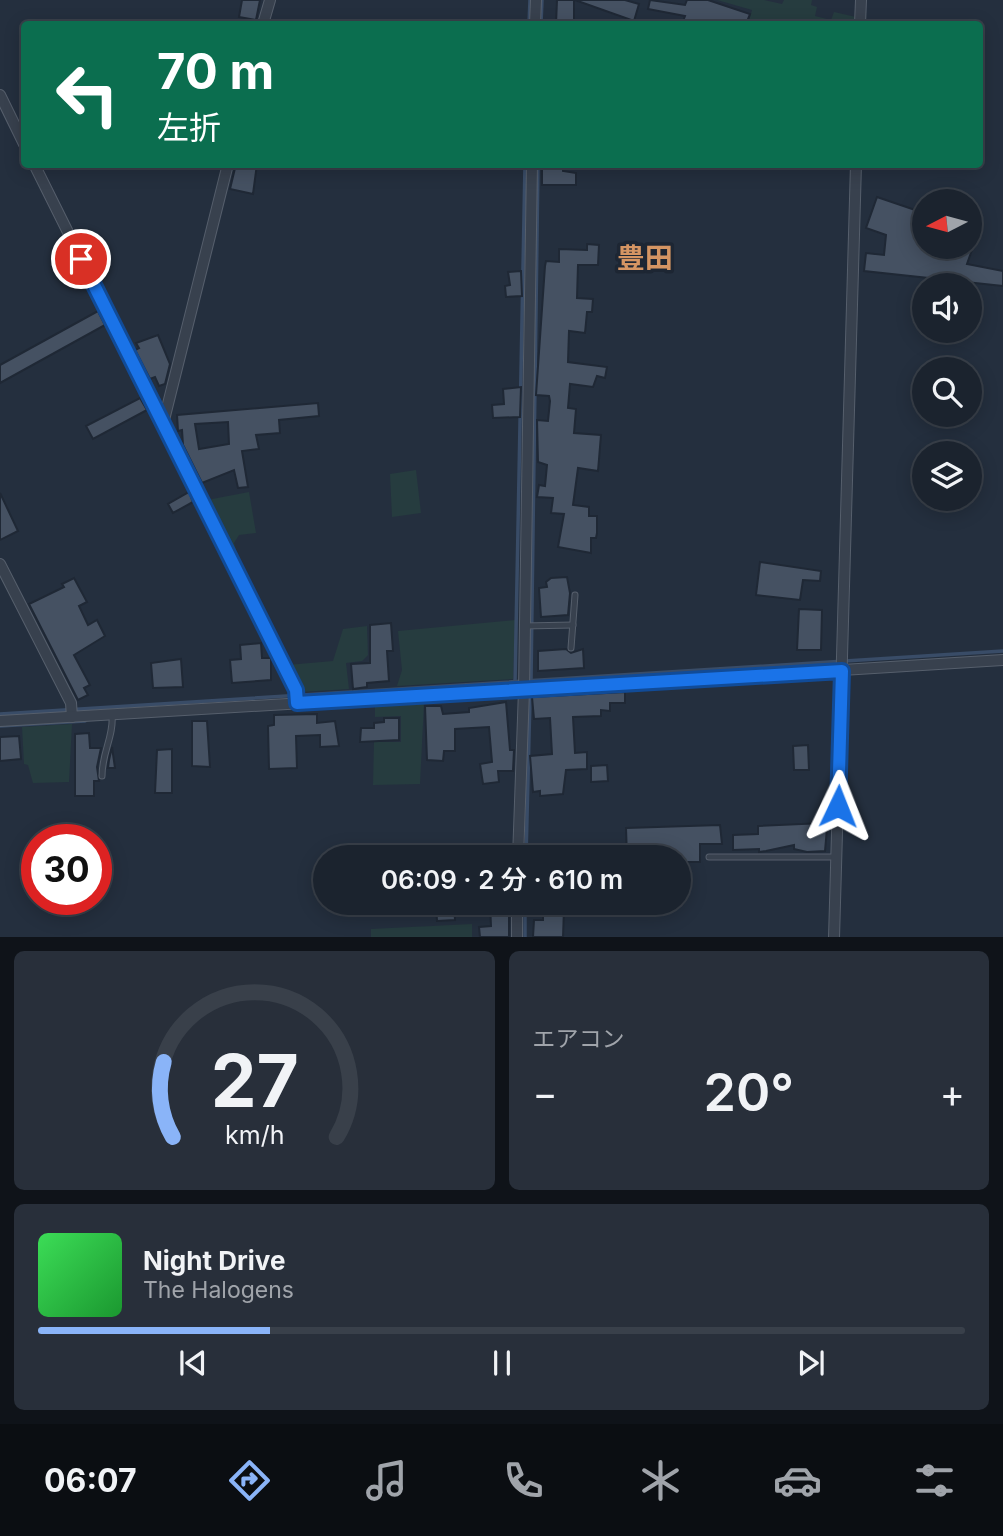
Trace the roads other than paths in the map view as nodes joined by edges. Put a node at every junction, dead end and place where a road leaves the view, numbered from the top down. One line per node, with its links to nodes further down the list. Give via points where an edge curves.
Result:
1 (270, 0): 4 (street)
2 (536, 0): 5 (street)
3 (861, 0): 6 (street)
4 (264, 21)
5 (535, 21)
6 (860, 21)
7 (0, 95): 8 (street)
8 (21, 138)
9 (36, 168): 13 (street)
10 (227, 168): 13 (street)
11 (532, 168): 17 (street)
12 (856, 168): 20 (street)
13 (163, 425): 22 (street)
14 (0, 564): 23 (street)
15 (575, 595): 16 (lane)
16 (573, 625): 17 (lane); 18 (lane)
17 (529, 626): 21 (street)
18 (571, 648)
19 (1003, 660): 20 (street)
20 (842, 665): 21 (street); 29 (street)
21 (524, 685): 22 (street); 27 (street)
22 (296, 699): 24 (street)
23 (72, 712): 24 (street); 25 (street)
24 (113, 718): 26 (lane)
25 (0, 721)
26 (102, 776)
27 (518, 845)
28 (709, 857): 29 (lane)
29 (836, 857): 32 (street)
30 (517, 915): 31 (street)
31 (517, 937)
32 (834, 937)

